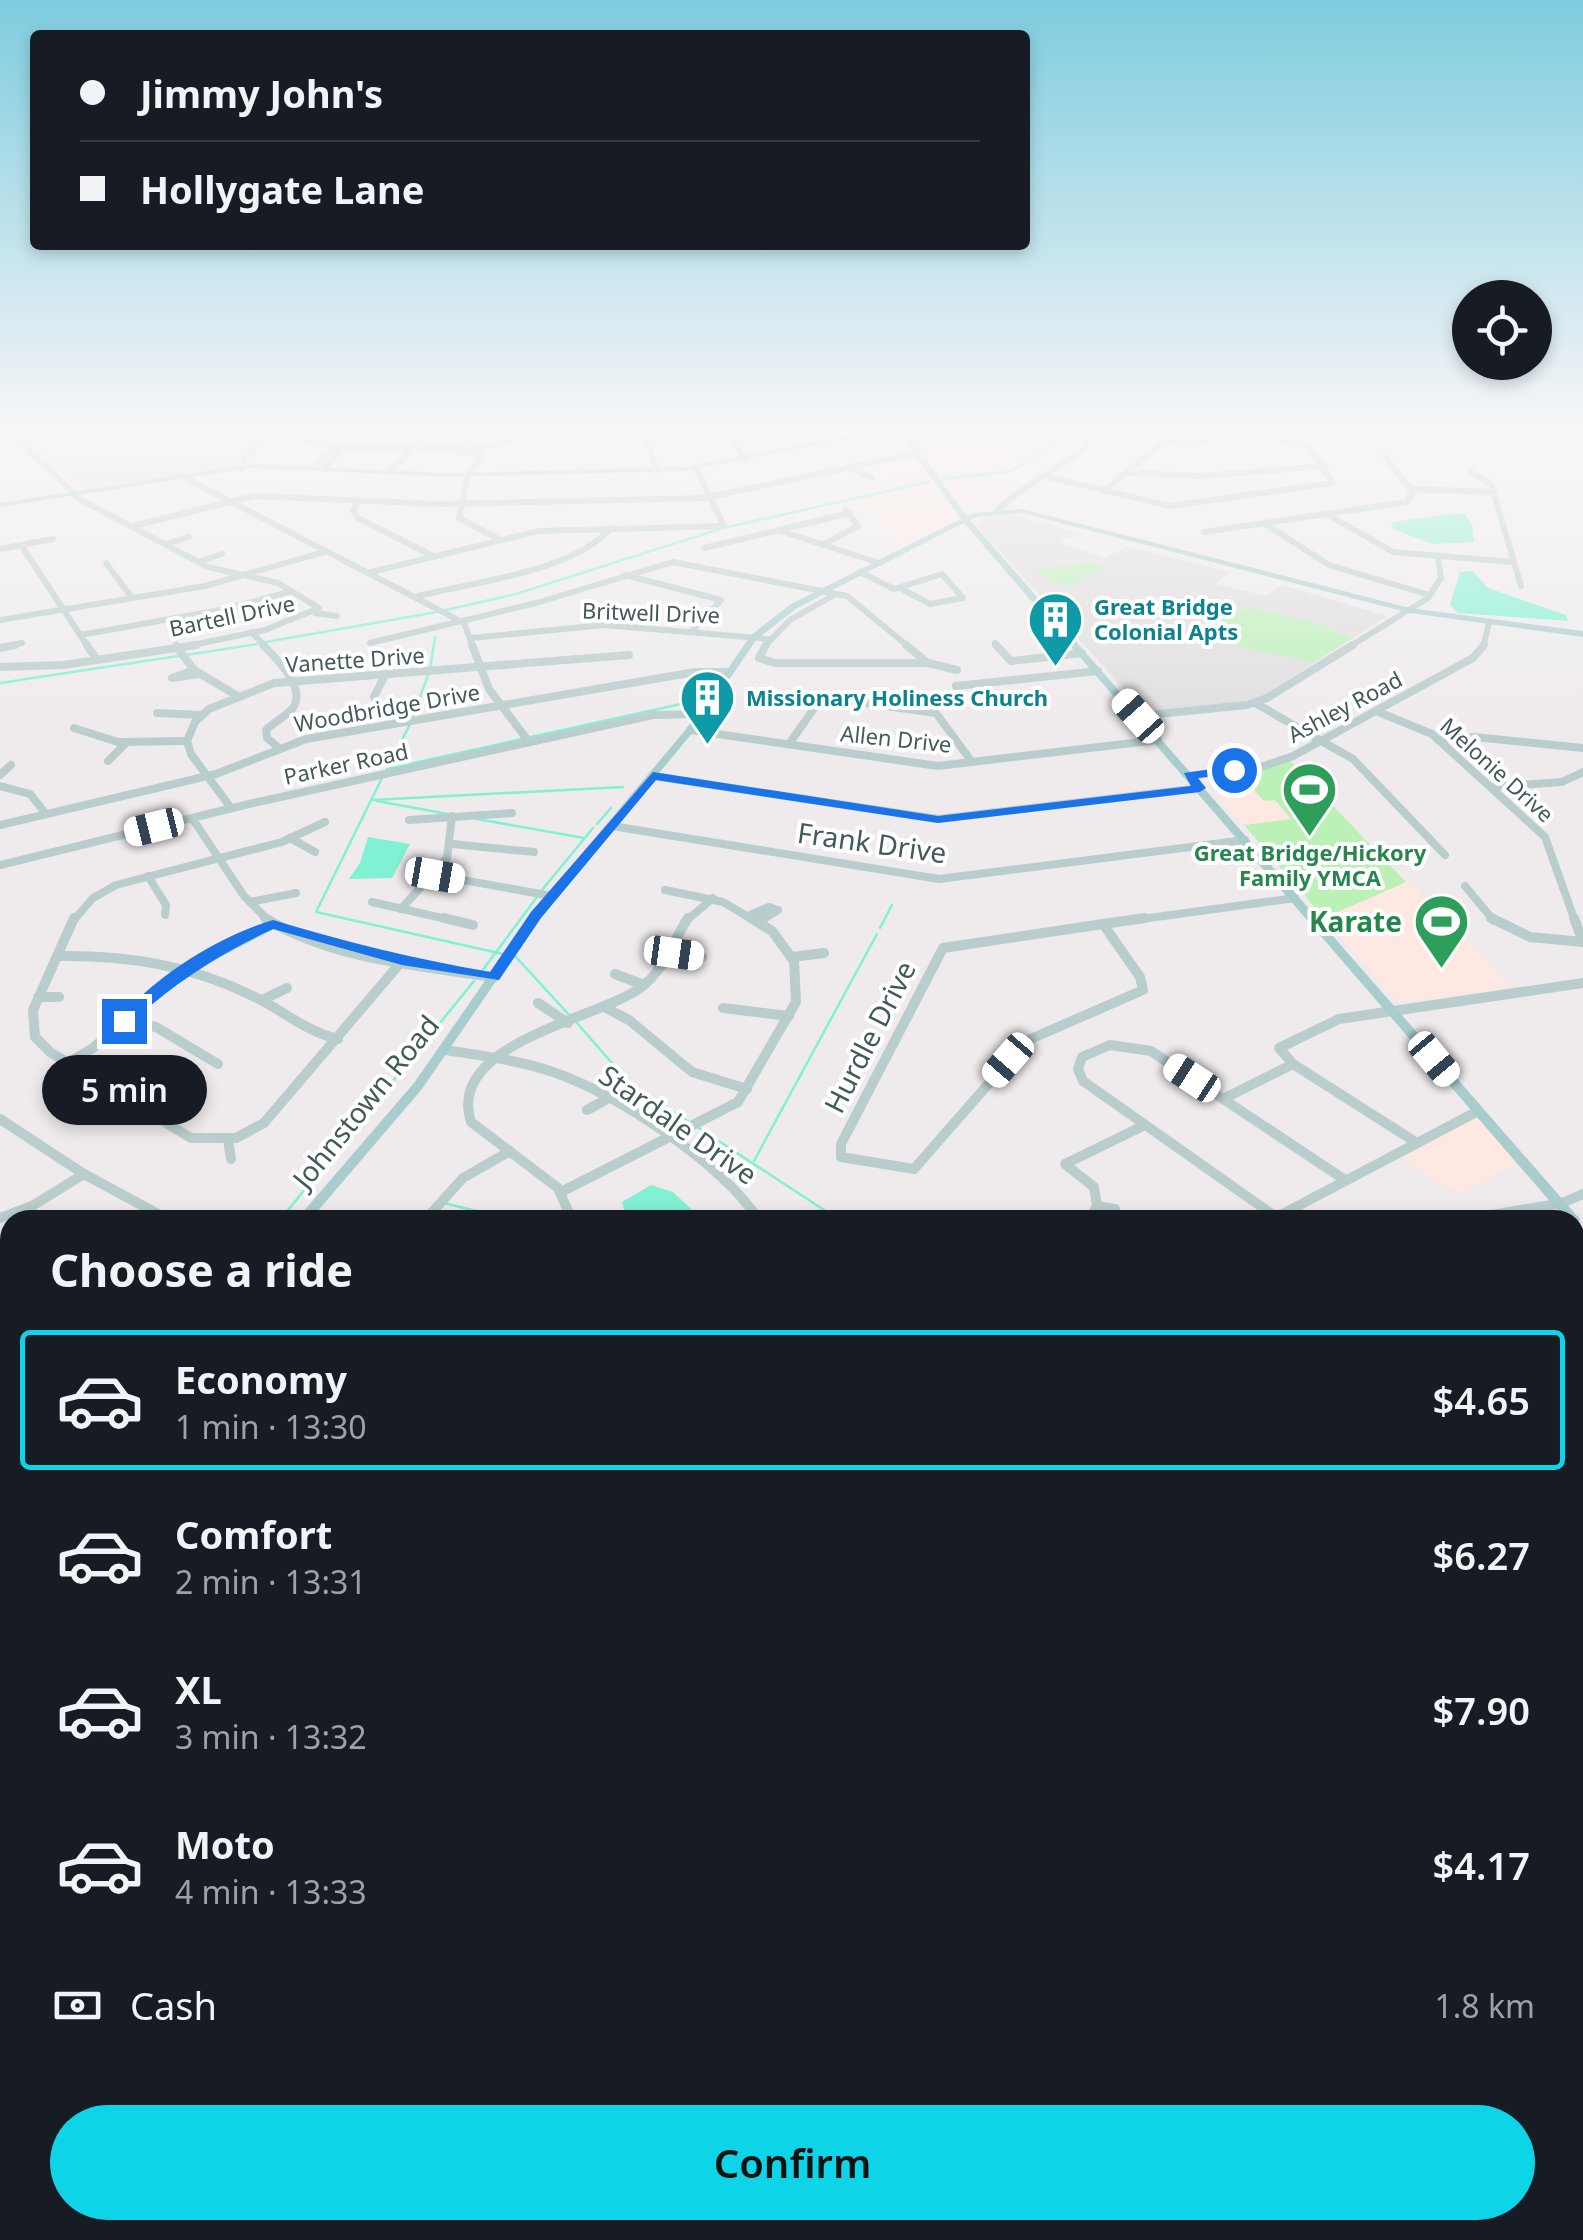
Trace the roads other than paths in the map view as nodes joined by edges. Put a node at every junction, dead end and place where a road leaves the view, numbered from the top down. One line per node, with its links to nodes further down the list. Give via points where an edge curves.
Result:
1 (146, 533): 20 (street, Bartell Drive)
2 (287, 533): 25 (street)
3 (387, 533): 27 (street)
4 (485, 533): 19 (street)
5 (537, 533): 19 (street)
6 (609, 533): 45 (street, via 568,555)
7 (768, 533): 23 (street)
8 (785, 533): 22 (street)
9 (846, 533): 22 (street)
10 (941, 533): 32 (main road, Johnstown Road)
11 (977, 533): 69 (main road)
12 (1092, 533): 49 (main road)
13 (1105, 533): 49 (main road)
14 (1277, 533): 44 (street, via 1328,565)
15 (1356, 533): 28 (street, via 1381,548)
16 (1506, 533): 30 (street)
17 (189, 537): 20 (street)
18 (53, 539): 21 (street)
19 (500, 540): 27 (street)
20 (166, 544): 29 (street, Bartell Drive)
21 (21, 545): 24 (street); 47 (street)
22 (821, 546): 32 (street)
23 (704, 548)
24 (0, 549)
25 (325, 552): 33 (street); 36 (street)
26 (222, 554): 29 (street)
27 (434, 556): 33 (street)
28 (1438, 557): 30 (street); 44 (street, via 1441,578)
29 (198, 562): 36 (street, Bartell Drive)
30 (1514, 562): 39 (street)
31 (106, 563): 38 (street)
32 (879, 563): 34 (main road, Johnstown Road)
33 (367, 572): 45 (street)
34 (860, 572): 40 (street, via 881,586); 42 (main road, Johnstown Road)
35 (135, 575): 38 (street)
36 (246, 575): 41 (street, Bartell Drive); 46 (street)
37 (625, 575): 42 (street, via 673,562); 53 (street); 56 (street, via 722,600)
38 (118, 578): 46 (street)
39 (1521, 586)
40 (902, 589): 40 (street, via 942,574 963,598 930,604)
41 (292, 591): 50 (street, Bartell Drive, via 317,604); 58 (street)
42 (821, 592): 43 (street); 60 (main road, Johnstown Road)
43 (834, 595): 62 (street); 73 (street, via 855,601)
44 (1429, 595): 49 (street)
45 (414, 597): 53 (street)
46 (132, 598): 47 (street)
47 (64, 610): 52 (street); 58 (street)
48 (622, 610): 54 (street)
49 (1402, 612): 55 (main road); 85 (street)
50 (315, 613): 51 (street); 57 (street, Bartell Drive)
51 (337, 616)
52 (0, 620)
53 (463, 622): 61 (street); 64 (street)
54 (612, 625): 56 (street, Britwell Drive); 61 (street, Britwell Drive)
55 (1488, 626): 59 (main road); 87 (street, Ashley Road, via 1477,656)
56 (692, 631): 60 (street, Britwell Drive)
57 (252, 632): 66 (street, Bartell Drive); 80 (street)
58 (80, 634): 71 (street)
59 (1583, 636)
60 (754, 637): 62 (street, Britwell Drive); 78 (main road, Johnstown Road)
61 (471, 638): 75 (street)
62 (769, 639): 72 (street, via 761,660)
63 (22, 643): 67 (street)
64 (370, 643)
65 (995, 643): 69 (street, via 1010,661)
66 (176, 646): 71 (street, Bartell Drive); 82 (street, via 197,672)
67 (0, 648)
68 (840, 652): 72 (street)
69 (1082, 653): 77 (main road)
70 (629, 654): 75 (street, Vanette Drive)
71 (97, 660): 74 (street, Bartell Drive, via 38,670)
72 (840, 663): 73 (street)
73 (928, 663): 76 (street)
74 (0, 667)
75 (482, 667): 79 (street, Vanette Drive); 86 (street)
76 (957, 670)
77 (1098, 671): 81 (street); 92 (main road)
78 (729, 672): 86 (street, Woodbridge Drive); 89 (main road, Johnstown Road)
79 (384, 677): 80 (street, Vanette Drive); 83 (street)
80 (289, 680): 82 (street, Vanette Drive); 102 (street, via 296,701 266,730)
81 (956, 686)
82 (236, 694): 90 (street, Vanette Drive)
83 (374, 696)
84 (452, 701): 91 (street)
85 (1255, 703): 92 (street); 96 (street)
86 (500, 706): 91 (street, Woodbridge Drive); 99 (street)
87 (1376, 711): 96 (street, Ashley Road); 97 (street, Melonie Drive)
88 (158, 712): 90 (street)
89 (701, 714): 94 (main road, Johnstown Road); 99 (street, Parker Road, via 667,712)
90 (202, 715): 98 (street, Vanette Drive)
91 (458, 715): 102 (street, Woodbridge Drive)
92 (1138, 716): 95 (main road)
93 (74, 728): 100 (street)
94 (690, 730): 101 (street, Allen Drive); 110 (main road, Johnstown Road)
95 (1158, 740): 105 (street, Allen Drive); 111 (main road)
96 (1322, 740): 111 (street, Ashley Road, via 1277,762); 129 (street, via 1353,759)
97 (1439, 740): 103 (street, via 1484,737); 114 (street, Melonie Drive)
98 (187, 741): 100 (street); 109 (street)
99 (530, 742): 115 (street, Parker Road)
100 (126, 743): 104 (street)
101 (789, 744): 105 (street, Allen Drive, via 935,766); 105 (street, via 822,697 936,713)
102 (278, 747): 109 (street, Woodbridge Drive)
103 (1583, 748)
104 (108, 761)
105 (972, 762)
106 (11, 765): 108 (street)
107 (1583, 772): 114 (street, via 1562,782)
108 (0, 775)
109 (207, 776): 115 (street); 117 (street, Woodbridge Drive)
110 (653, 776): 113 (street, via 938,820); 123 (main road, Johnstown Road)
111 (1189, 776): 113 (main road)
112 (0, 786): 117 (street, via 30,794)
113 (1200, 788): 125 (main road)
114 (1491, 788): 147 (street, Melonie Drive, via 1550,843)
115 (231, 808): 119 (street, Parker Road)
116 (512, 813): 118 (street)
117 (46, 814): 122 (street, Woodbridge Drive)
118 (452, 816): 120 (street); 126 (street)
119 (192, 818): 130 (street); 131 (street, Parker Road)
120 (409, 820)
121 (324, 822): 124 (street)
122 (0, 825)
123 (612, 826): 125 (street, Frank Drive, via 939,879); 137 (main road, Johnstown Road)
124 (290, 838): 127 (street); 130 (street)
125 (1245, 840): 139 (main road)
126 (452, 844): 128 (street); 132 (street)
127 (314, 852)
128 (534, 852)
129 (1446, 855)
130 (220, 858): 133 (street); 140 (street)
131 (0, 865)
132 (435, 875): 137 (street); 142 (street)
133 (148, 876): 143 (street, via 166,904); 150 (street, via 87,902)
134 (1465, 886): 147 (street, via 1508,933)
135 (665, 890): 138 (street)
136 (296, 893): 140 (street)
137 (552, 896): 156 (main road, Johnstown Road)
138 (713, 898): 148 (street, via 686,920); 152 (street, via 755,918)
139 (1296, 898): 145 (street, Hurdle Drive); 166 (main road)
140 (250, 902): 144 (street)
141 (372, 902): 142 (street)
142 (401, 909): 146 (street)
143 (165, 915)
144 (273, 924): 153 (street); 154 (street)
145 (1102, 924): 145 (street, Hurdle Drive, via 941,949 841,1144 841,1157 914,1168 1026,1041 1142,990 1144,983)
146 (473, 925)
147 (1583, 942)
148 (674, 953): 151 (street); 158 (street)
149 (824, 953): 152 (street)
150 (58, 956): 154 (street, via 137,955); 160 (street)
151 (702, 957)
152 (792, 957): 167 (street, via 798,990)
153 (402, 961): 156 (street); 170 (street)
154 (186, 970): 162 (street); 168 (street)
155 (615, 974): 158 (street)
156 (494, 977): 171 (main road, Johnstown Road)
157 (1583, 983): 166 (street)
158 (644, 985): 164 (street)
159 (287, 988): 162 (street)
160 (38, 998): 161 (street); 173 (street, via 32,1032)
161 (59, 998)
162 (262, 1000): 170 (street, via 298,1028)
163 (538, 1004): 169 (street)
164 (606, 1008): 169 (street); 176 (street, via 692,1072)
165 (723, 1008): 167 (street)
166 (1392, 1010): 175 (street, via 1332,1022 1286,1042 1279,1051); 180 (main road)
167 (789, 1016): 176 (street)
168 (124, 1021): 173 (street); 174 (street, via 156,1027)
169 (568, 1023): 172 (street, via 514,1044)
170 (338, 1039): 184 (street, via 261,1126)
171 (446, 1050): 172 (street, Stardale Drive); 197 (main road, Johnstown Road)
172 (497, 1060): 177 (street, Stardale Drive, via 558,1073); 186 (street, via 468,1098 466,1113)
173 (68, 1063): 184 (street, via 185,1135)
174 (218, 1064)
175 (1293, 1064): 178 (street); 185 (street)
176 (747, 1089): 183 (street, via 730,1108)
177 (607, 1099): 179 (street); 183 (street, Stardale Drive)
178 (1223, 1099): 182 (street, via 1146,1049 1094,1050 1078,1064 1082,1079); 189 (street)
179 (587, 1110)
180 (1478, 1111): 185 (street); 192 (main road)
181 (0, 1119): 188 (street)
182 (1145, 1125): 193 (street, via 1065,1164 1092,1184); 202 (street)
183 (668, 1139): 190 (street); 200 (street, Stardale Drive)
184 (228, 1140): 187 (street)
185 (1417, 1143): 189 (street)
186 (510, 1151): 190 (street); 198 (street, via 463,1178)
187 (231, 1159)
188 (84, 1174): 195 (street); 196 (street)
189 (1345, 1180): 203 (street)
190 (561, 1192): 199 (street)
191 (1583, 1194): 192 (street)
192 (1558, 1203): 204 (street); 205 (main road)
193 (1097, 1206): 194 (street); 201 (street)
194 (1115, 1209)
195 (21, 1210)
196 (151, 1210)
197 (311, 1210)
198 (434, 1210)
199 (568, 1210)
200 (753, 1210)
201 (1095, 1210)
202 (1263, 1210)
203 (1289, 1210)
204 (1527, 1210)
205 (1564, 1210)

